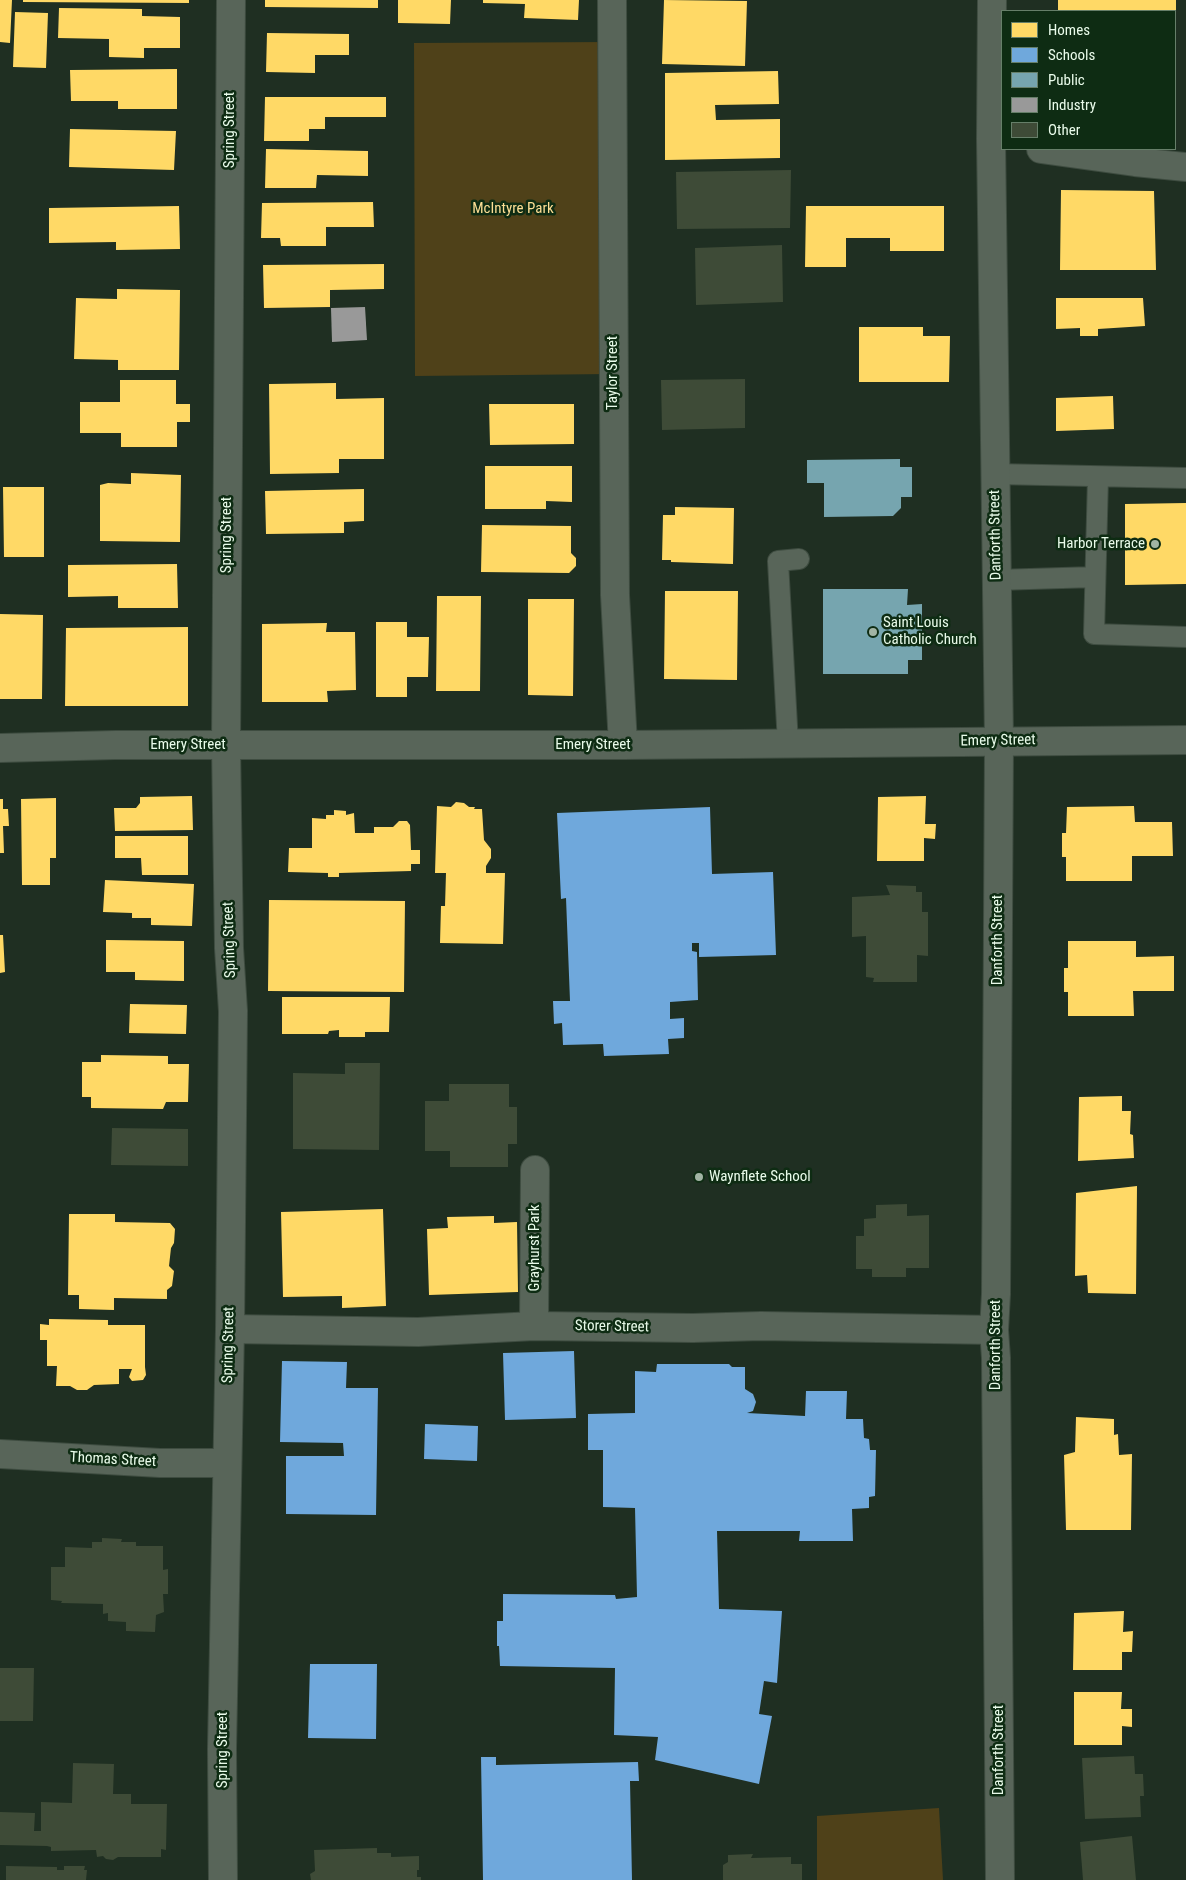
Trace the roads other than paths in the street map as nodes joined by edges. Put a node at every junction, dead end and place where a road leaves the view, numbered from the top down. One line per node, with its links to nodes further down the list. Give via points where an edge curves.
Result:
1 (231, 0): 17 (street, Spring Street)
2 (612, 0): 18 (street, Taylor Street, via 615,595)
3 (992, 0): 4 (street, Danforth Street)
4 (997, 140): 7 (street, Danforth Street)
5 (1048, 150): 6 (street)
6 (1186, 166)
7 (995, 474): 8 (lane); 12 (street, Danforth Street)
8 (1098, 477): 9 (lane); 11 (lane)
9 (1186, 478)
10 (800, 559): 16 (lane, via 778,561)
11 (1096, 577): 12 (lane); 13 (lane, via 1094,634)
12 (997, 580): 15 (street, Danforth Street)
13 (1186, 637)
14 (1186, 740): 15 (street, Emery Street)
15 (999, 741): 16 (street, Emery Street); 23 (street, Danforth Street)
16 (788, 744): 18 (street, Emery Street)
17 (226, 745): 18 (street, Emery Street); 19 (street, Emery Street); 22 (street, Spring Street, via 233,1011)
18 (623, 745)
19 (0, 748)
20 (535, 1170): 21 (street, Grayhurst Park)
21 (534, 1326): 22 (street, Storer Street, via 418,1332); 23 (street, Storer Street)
22 (230, 1329): 25 (street, Spring Street)
23 (994, 1330): 27 (street, Danforth Street)
24 (0, 1454): 25 (street, Thomas Street, via 160,1463)
25 (227, 1463): 26 (street, Spring Street)
26 (223, 1880)
27 (1000, 1880)

